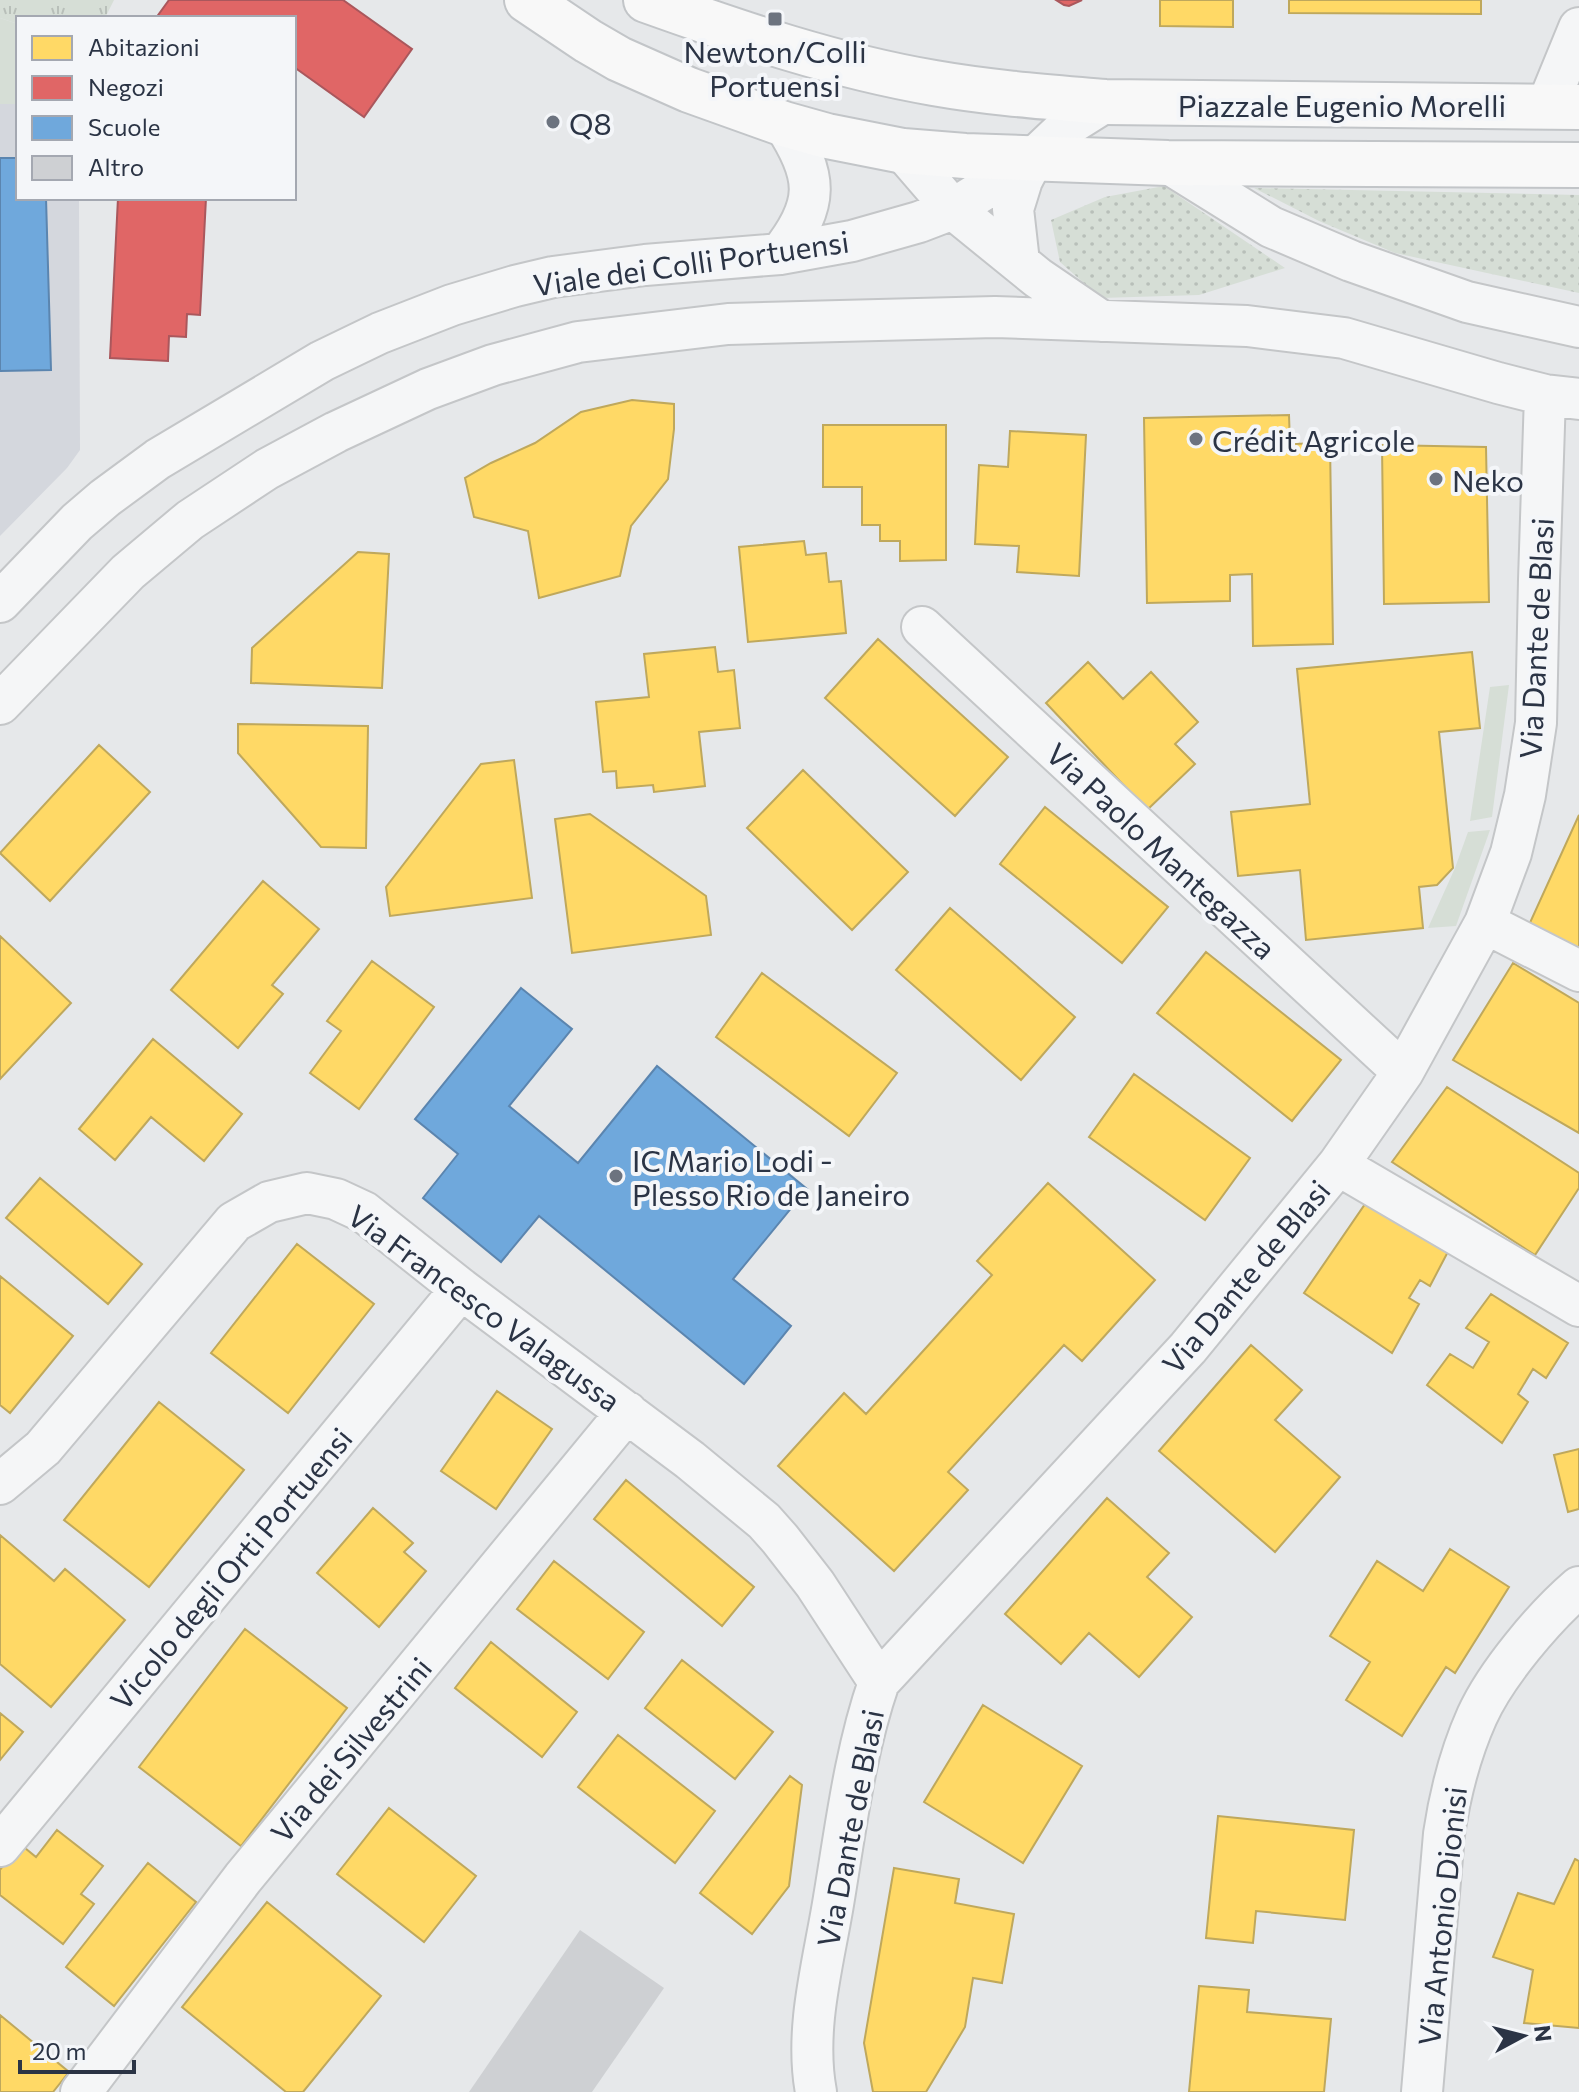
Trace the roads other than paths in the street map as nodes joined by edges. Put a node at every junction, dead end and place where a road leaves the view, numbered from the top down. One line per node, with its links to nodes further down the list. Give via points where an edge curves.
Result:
1 (527, 0): 6 (main road, Piazzale Eugenio Morelli, via 651,74)
2 (646, 0): 4 (main road, Piazzale Eugenio Morelli, via 736,32 881,72)
3 (1579, 28): 5 (street)
4 (1105, 102): 5 (main road, Piazzale Eugenio Morelli); 8 (street, Viale dei Colli Portuensi, via 1070,124)
5 (1563, 106)
6 (784, 124): 7 (main road, Piazzale Eugenio Morelli); 12 (street, via 800,148 811,184 802,220)
7 (903, 151): 8 (main road, Piazzale Eugenio Morelli); 11 (street)
8 (1033, 159): 9 (main road, Piazzale Eugenio Morelli); 11 (street, Viale dei Colli Portuensi); 13 (street, via 1013,209)
9 (1168, 163): 10 (main road, Piazzale Eugenio Morelli); 15 (street, Piazzale Eugenio Morelli, via 1271,227 1351,261 1467,302)
10 (1579, 165)
11 (953, 209): 12 (street, Viale dei Colli Portuensi, via 866,238); 13 (street)
12 (780, 254): 17 (street, Viale dei Colli Portuensi, via 553,277 452,305 380,333 300,373 158,459 77,522)
13 (1019, 262): 14 (street)
14 (1101, 321): 16 (street, via 1247,326 1344,338); 19 (street, via 995,317 728,324 578,342 493,365 336,432 220,499 128,572)
15 (1579, 327)
16 (1562, 397): 20 (street, Via Dante de Blasi, via 1539,580 1536,723 1516,832)
17 (0, 602)
18 (922, 627): 22 (street, Via Paolo Mantegazza)
19 (0, 704)
20 (1485, 923): 21 (street); 22 (street, Via Dante de Blasi)
21 (1579, 971)
22 (1403, 1072): 23 (street, Via Dante de Blasi)
23 (1338, 1165): 25 (street); 29 (street, Via Dante de Blasi, via 1188,1348)
24 (461, 1289): 26 (street, Via Francesco Valagussa); 27 (street, Via Francesco Valagussa, via 364,1212 336,1199 307,1193 269,1202 234,1222 43,1448); 30 (street, Vicolo degli Orti Portuensi)
25 (1579, 1306)
26 (627, 1412): 29 (street, Via Francesco Valagussa, via 772,1530 815,1584); 31 (street, Via dei Silvestrini, via 243,1878)
27 (0, 1484)
28 (1579, 1587): 33 (street, Via Antonio Dionisi, via 1500,1678 1478,1714 1457,1773 1444,1834)
29 (879, 1682): 32 (street, Via Dante de Blasi, via 853,1783 816,2003 811,2049)
30 (0, 1846)
31 (81, 2092)
32 (816, 2092)
33 (1422, 2092)

